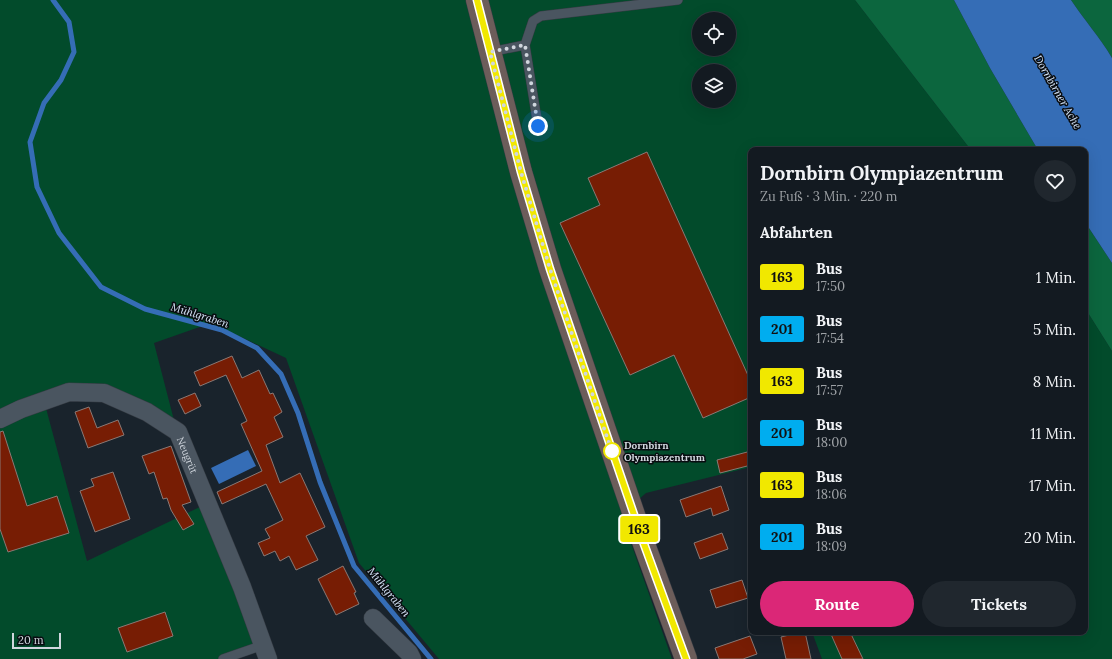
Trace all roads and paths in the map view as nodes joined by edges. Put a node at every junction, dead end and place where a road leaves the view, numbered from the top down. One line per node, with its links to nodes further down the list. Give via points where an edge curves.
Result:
1 (477, 0): 4 (main road)
2 (678, 0): 3 (lane, via 541,16 533,21)
3 (525, 45): 4 (lane); 5 (lane)
4 (490, 52): 11 (main road, via 550,269)
5 (538, 126)
6 (0, 419): 8 (street, Neugrüt, via 69,392 104,392 147,412 178,432)
7 (373, 618): 10 (street)
8 (266, 652): 9 (lane)
9 (223, 659)
10 (412, 659)
11 (686, 659)

